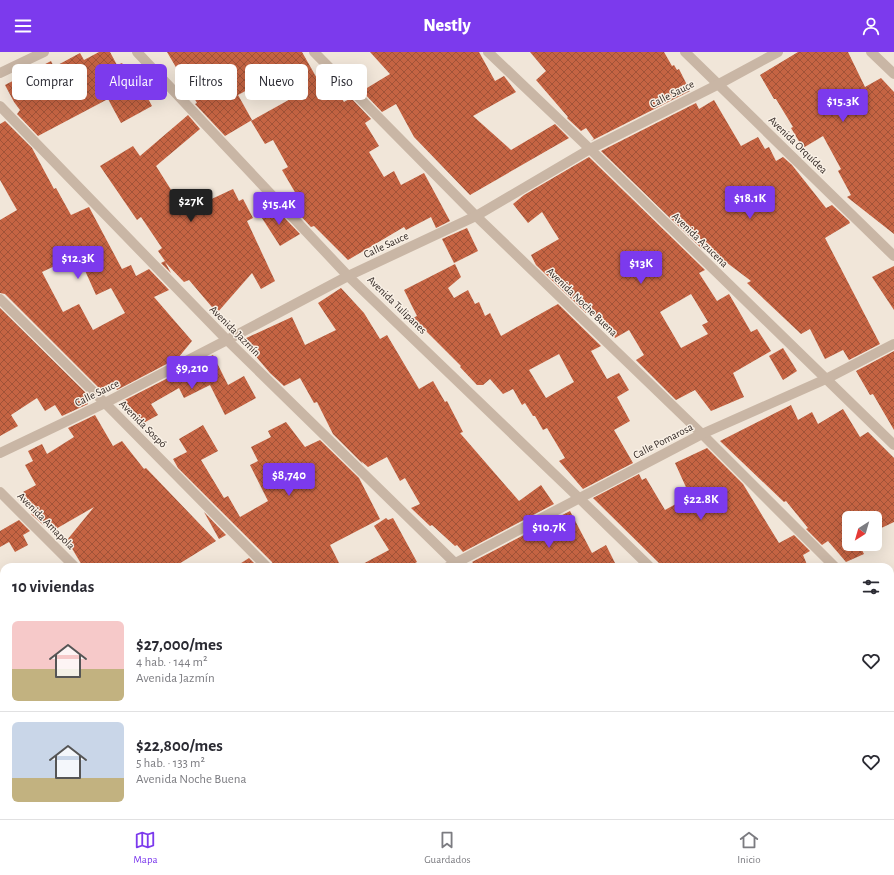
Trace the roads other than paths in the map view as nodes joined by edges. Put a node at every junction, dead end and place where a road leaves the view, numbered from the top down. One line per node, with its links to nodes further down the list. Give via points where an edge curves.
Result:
1 (44, 52): 8 (street)
2 (137, 52): 15 (street, Avenida Tulipanes)
3 (314, 52): 13 (street, Avenida Noche Buena)
4 (488, 52): 12 (street, Avenida Azucena)
5 (685, 52): 10 (street, Avenida Orquídea)
6 (778, 52): 10 (street, Calle Sauce)
7 (871, 52): 9 (street)
8 (0, 73)
9 (894, 74)
10 (719, 84): 12 (street, Calle Sauce); 14 (street, Avenida Orquídea)
11 (0, 106): 17 (street, Avenida Jazmín)
12 (590, 149): 13 (street, Calle Sauce); 19 (street, Avenida Azucena)
13 (476, 216): 15 (street, Calle Sauce); 21 (street, Avenida Noche Buena)
14 (894, 256)
15 (348, 276): 17 (street, Calle Sauce); 25 (street, Avenida Tulipanes)
16 (0, 299): 20 (street, Avenida Sospó)
17 (227, 340): 20 (street, Calle Sauce); 28 (street, Avenida Jazmín)
18 (894, 344): 19 (street, Calle Pomarosa)
19 (826, 379): 21 (street, Calle Pomarosa); 22 (street, Avenida Azucena)
20 (105, 403): 23 (street, Calle Sauce); 27 (street, Avenida Sospó)
21 (702, 434): 25 (street, Calle Pomarosa); 31 (street, Avenida Noche Buena)
22 (894, 445)
23 (0, 453)
24 (0, 492): 26 (street, Avenida Amapola)
25 (579, 498): 29 (street, Calle Pomarosa); 30 (street, Avenida Tulipanes)
26 (71, 563)
27 (263, 563)
28 (451, 563)
29 (460, 563)
30 (646, 563)
31 (831, 563)

